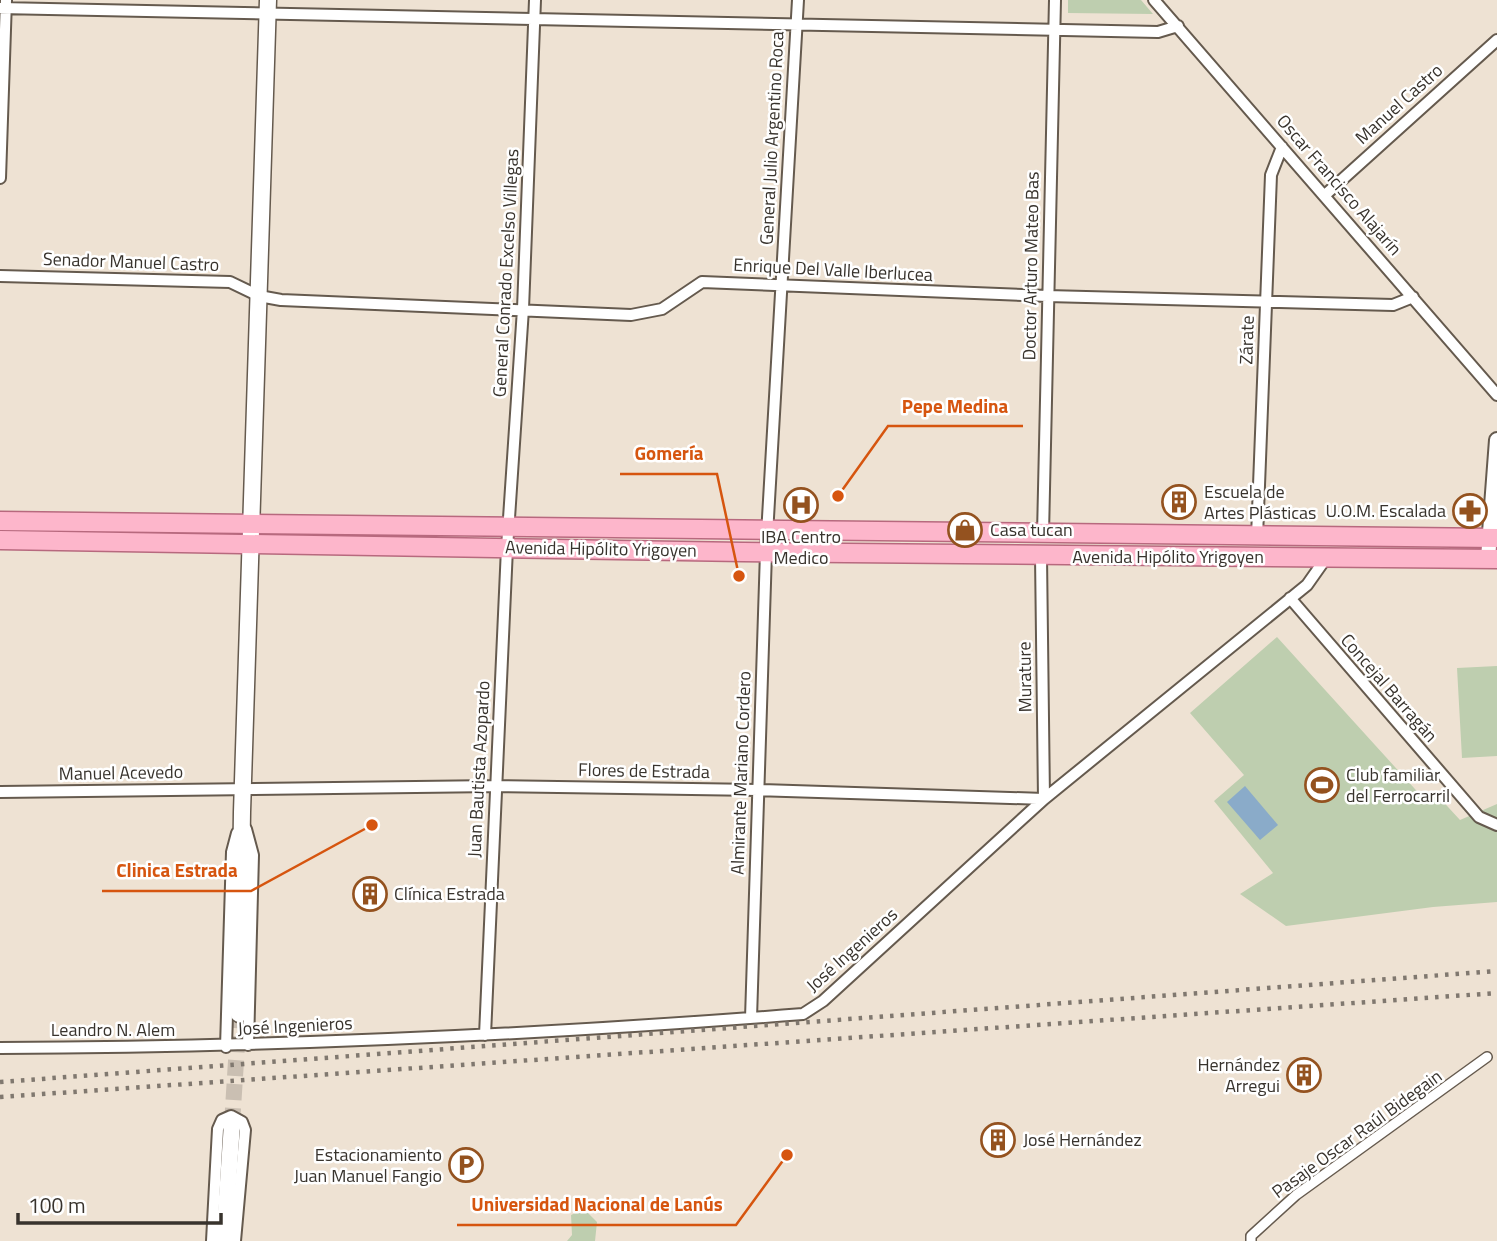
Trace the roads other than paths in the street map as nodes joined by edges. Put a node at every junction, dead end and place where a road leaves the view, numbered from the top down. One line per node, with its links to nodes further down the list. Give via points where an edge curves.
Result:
1 (535, 0): 7 (street, General Conrado Excelso Villegas)
2 (798, 0): 8 (street, General Julio Argentino Roca)
3 (1055, 0): 10 (street, Doctor Arturo Mateo Bas)
4 (1154, 0): 9 (street, Oscar Francisco Alajarín)
5 (4, 5): 6 (street); 13 (street)
6 (268, 6): 7 (street); 17 (main road)
7 (534, 17): 8 (street); 21 (street, General Conrado Excelso Villegas)
8 (797, 22): 10 (street); 16 (street, General Julio Argentino Roca)
9 (1178, 26): 10 (street, via 1158,32); 12 (street, Oscar Francisco Alajarín)
10 (1054, 29): 18 (street, Doctor Arturo Mateo Bas)
11 (1497, 40): 14 (street, Manuel Castro)
12 (1282, 147): 14 (street, Oscar Francisco Alajarín); 20 (street, Zárate, via 1271,174)
13 (0, 178)
14 (1325, 195): 19 (street, Oscar Francisco Alajarín)
15 (0, 276): 17 (street, Senador Manuel Castro, via 230,282)
16 (781, 286): 18 (street, Enrique Del Valle Iberlucea); 21 (street, Enrique Del Valle Iberlucea, via 702,282 650,314); 27 (street, General Julio Argentino Roca)
17 (259, 296): 21 (street, Enrique Del Valle Iberlucea); 25 (main road)
18 (1047, 296): 20 (street, Enrique Del Valle Iberlucea); 28 (street, Doctor Arturo Mateo Bas)
19 (1413, 297): 20 (street, Enrique Del Valle Iberlucea, via 1393,305); 22 (street, Oscar Francisco Alajarín)
20 (1265, 301): 29 (street, Zárate)
21 (523, 309): 26 (street, General Conrado Excelso Villegas)
22 (1497, 395)
23 (1497, 440): 30 (street)
24 (0, 521): 25 (main road, Avenida Hipólito Yrigoyen)
25 (251, 523): 26 (main road, Avenida Hipólito Yrigoyen); 32 (main road)
26 (509, 526): 27 (main road, Avenida Hipólito Yrigoyen); 33 (street, General Conrado Excelso Villegas)
27 (768, 530): 28 (main road, Avenida Hipólito Yrigoyen); 34 (street, Almirante Mariano Cordero)
28 (1043, 534): 29 (main road, Avenida Hipólito Yrigoyen)
29 (1257, 537): 30 (main road, Avenida Hipólito Yrigoyen)
30 (1493, 538): 37 (street)
31 (0, 540): 32 (main road, Avenida Hipólito Yrigoyen)
32 (251, 545): 33 (main road, Avenida Hipólito Yrigoyen); 40 (main road)
33 (507, 548): 34 (main road, Avenida Hipólito Yrigoyen); 39 (street, Juan Bautista Azopardo)
34 (766, 552): 35 (main road, Avenida Hipólito Yrigoyen); 41 (street, Almirante Mariano Cordero)
35 (1041, 556): 36 (main road, Avenida Hipólito Yrigoyen); 43 (street, Murature)
36 (1326, 558): 37 (main road, Avenida Hipólito Yrigoyen); 38 (street, José Ingenieros, via 1316,575)
37 (1493, 559)
38 (1290, 598): 43 (street, José Ingenieros); 45 (street, Concejal Barragán, via 1479,817)
39 (496, 786): 40 (street, Flores de Estrada); 41 (street, Flores de Estrada); 48 (street, Juan Bautista Azopardo)
40 (243, 788): 42 (street, Manuel Acevedo); 44 (main road)
41 (758, 790): 43 (street, Flores de Estrada); 47 (street, Almirante Mariano Cordero)
42 (0, 792)
43 (1044, 799): 47 (street, José Ingenieros, via 813,1009 803,1014)
44 (242, 812): 46 (main road); 49 (street, via 253,855); 50 (street, via 232,852)
45 (1497, 825)
46 (239, 1014)
47 (751, 1018): 48 (street, José Ingenieros)
48 (485, 1035): 49 (street, José Ingenieros)
49 (248, 1045): 50 (street, José Ingenieros)
50 (226, 1047): 51 (street, Leandro N. Alem)
51 (0, 1048)
52 (1487, 1057): 57 (street, Pasaje Oscar Raúl Bidegain, via 1296,1195)
53 (232, 1124): 55 (main road)
54 (212, 1241): 56 (street, via 218,1129 222,1120 231,1116 242,1122 245,1130)
55 (224, 1241)
56 (235, 1241)
57 (1251, 1241)

